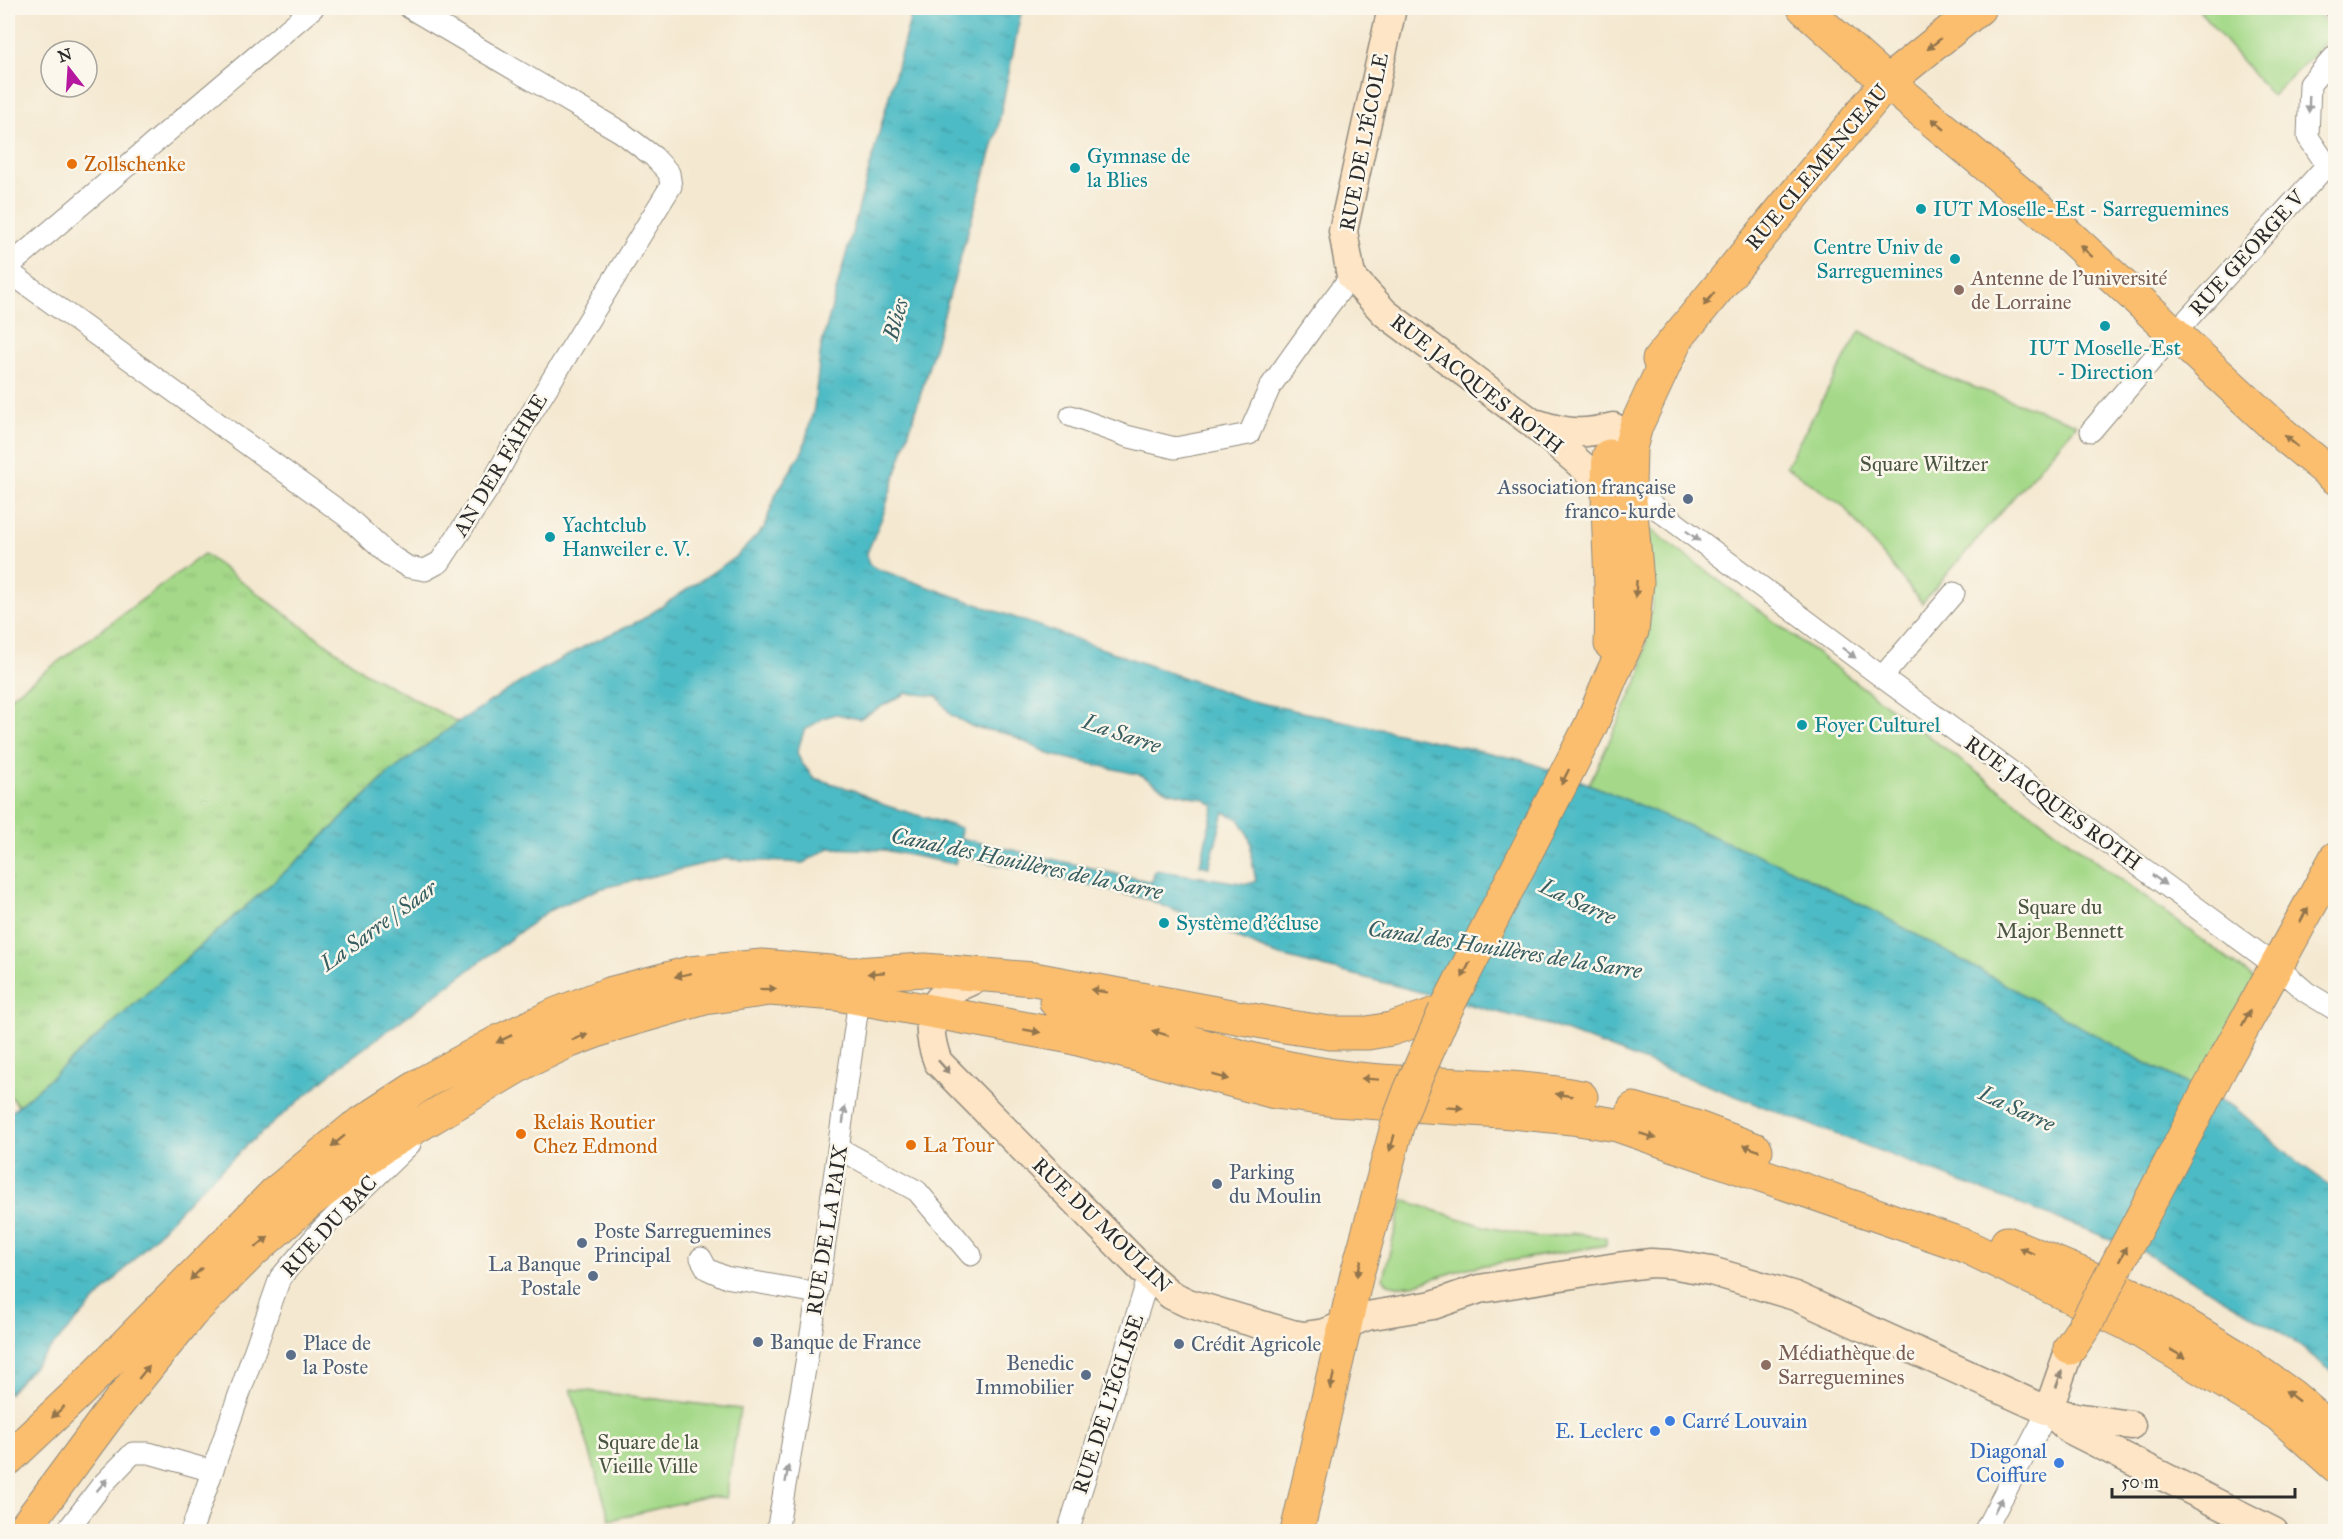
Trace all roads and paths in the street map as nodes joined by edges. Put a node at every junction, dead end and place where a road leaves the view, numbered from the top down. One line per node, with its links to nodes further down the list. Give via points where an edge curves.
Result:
1 (313, 8): 9 (street)
2 (410, 8): 9 (street, AN DER FÄHRE, via 621,132 669,173 671,186 440,562 425,570 408,567 386,553 346,516 16,278)
3 (1392, 8): 10 (street, RUE DE L'ÉCOLE, via 1343,231)
4 (1804, 8): 7 (main road)
5 (1979, 8): 7 (main road, RUE CLEMENCEAU, one-way to 7)
6 (2336, 55): 8 (street, one-way to 8, via 2310,84 2308,137)
7 (1887, 82): 11 (main road, one-way to 7, via 2051,219); 12 (main road, RUE CLEMENCEAU, one-way to 12)
8 (2331, 167): 11 (street, RUE GEORGE V)
9 (8, 268)
10 (1351, 276): 13 (street, via 1270,387 1249,434 1175,448); 14 (street, RUE JACQUES ROTH, via 1384,313)
11 (2175, 333): 16 (street, RUE GEORGE V); 17 (main road, one-way to 11)
12 (1674, 344): 15 (main road, RUE CLEMENCEAU, via 1629,393); 18 (main road, RUE CLEMENCEAU, via 1636,426)
13 (1071, 416)
14 (1531, 422): 15 (street, via 1581,434); 18 (street, RUE JACQUES ROTH)
15 (1613, 427): 18 (main road, RUE CLEMENCEAU)
16 (2091, 431)
17 (2336, 478)
18 (1618, 488): 20 (street, RUE JACQUES ROTH, one-way to 20); 27 (main road, RUE CLEMENCEAU, one-way to 27, via 1610,679 1591,725)
19 (1954, 592): 20 (street)
20 (1882, 677): 22 (street, RUE JACQUES ROTH, one-way to 22)
21 (2336, 858): 22 (main road, one-way to 21)
22 (2276, 966): 26 (street, RUE JACQUES ROTH, via 2306,992); 36 (main road, one-way to 22, bridge)
23 (935, 972): 24 (main road); 27 (main road, one-way to 23, via 1390,1029 1330,1033 1034,979); 40 (main road, one-way to 40, via 852,974 762,966 690,974 609,994 498,1042 425,1082 354,1128 274,1194)
24 (971, 981): 28 (street, via 945,994); 39 (main road, one-way to 24, via 2250,1366 2144,1300 1969,1227 1692,1126 1564,1094 1342,1077 1265,1064 1068,1005)
25 (859, 999): 28 (main road); 29 (main road, one-way to 25, via 567,1042 705,998 769,989); 30 (street, RUE DE LA PAIX, one-way to 25)
26 (2336, 1010)
27 (1445, 1011): 35 (main road, RUE CLEMENCEAU, one-way to 35, bridge, via 1410,1091)
28 (932, 1012): 33 (street, RUE DU MOULIN, one-way to 33, via 933,1050 938,1062); 41 (main road, one-way to 41, via 1071,1038 1275,1092 1537,1114 1617,1125 1963,1245 2128,1324 2278,1414)
29 (472, 1093): 42 (street, RUE DU BAC, via 392,1159 321,1230 280,1278); 43 (main road, one-way to 29, via 191,1313 255,1250 310,1201 382,1147)
30 (840, 1149): 31 (street, via 917,1191); 34 (street, RUE DE LA PAIX)
31 (971, 1255)
32 (701, 1258): 34 (street, via 706,1269 725,1277)
33 (1149, 1276): 35 (street, RUE DU MOULIN, via 1171,1295 1188,1303 1292,1335 1316,1335); 47 (street, RUE DE L'ÉGLISE)
34 (818, 1293): 46 (street, RUE DE LA PAIX, one-way to 34)
35 (1346, 1324): 37 (street, RUE DU MOULIN, via 1367,1316 1433,1305 1479,1289 1617,1267 1680,1265 1795,1296); 48 (main road, RUE CLEMENCEAU, one-way to 48)
36 (2078, 1336): 37 (street, one-way to 36)
37 (2048, 1411): 38 (street); 49 (street, one-way to 37); 50 (street, via 2069,1429)
38 (2131, 1425)
39 (2336, 1434)
40 (8, 1459)
41 (2336, 1466)
42 (212, 1471): 44 (street, one-way to 42, via 101,1486 133,1454 149,1453); 45 (street, RUE DU BAC)
43 (22, 1532)
44 (66, 1532)
45 (191, 1532)
46 (777, 1532)
47 (1068, 1532)
48 (1297, 1532)
49 (1984, 1532)
50 (2274, 1532)

